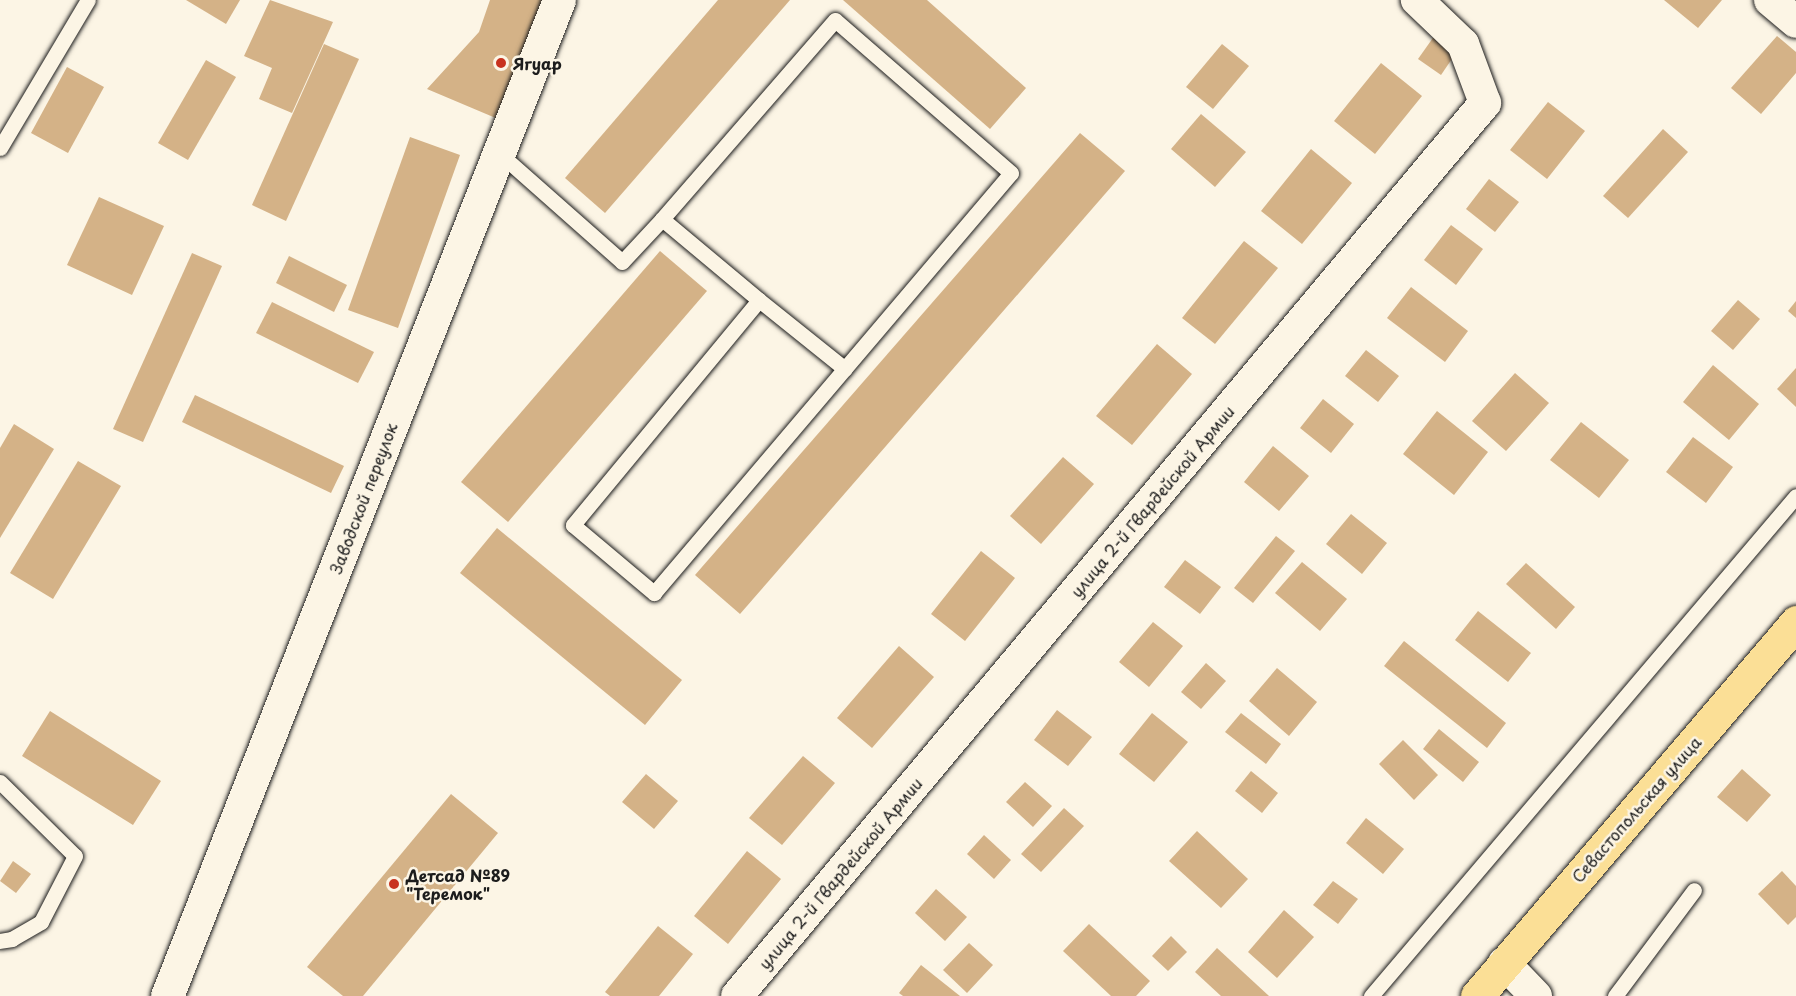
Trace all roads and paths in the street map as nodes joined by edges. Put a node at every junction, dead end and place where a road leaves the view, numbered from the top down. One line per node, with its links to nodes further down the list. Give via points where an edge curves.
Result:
1 (88, 0): 6 (lane)
2 (559, 0): 7 (street, Заводской переулок)
3 (1417, 0): 18 (street, улица 2-й Гвардейской Армии, via 1463,44 1485,103)
4 (1770, 0): 5 (street)
5 (1796, 22)
6 (0, 147)
7 (499, 153): 8 (lane, via 622,262); 17 (street, Заводской переулок)
8 (662, 219): 9 (lane); 10 (lane, via 835,20 1011,173)
9 (759, 300): 10 (lane); 10 (lane, via 573,525 654,593)
10 (844, 369)
11 (1796, 496): 19 (lane)
12 (1796, 622): 16 (main road, Севастопольская улица)
13 (0, 782): 15 (lane, via 75,856 41,922 12,939)
14 (1694, 890): 22 (lane)
15 (0, 941)
16 (1504, 963): 20 (main road, Севастопольская улица); 21 (street)
17 (167, 996)
18 (737, 996)
19 (1371, 996)
20 (1477, 996)
21 (1536, 996)
22 (1615, 996)

